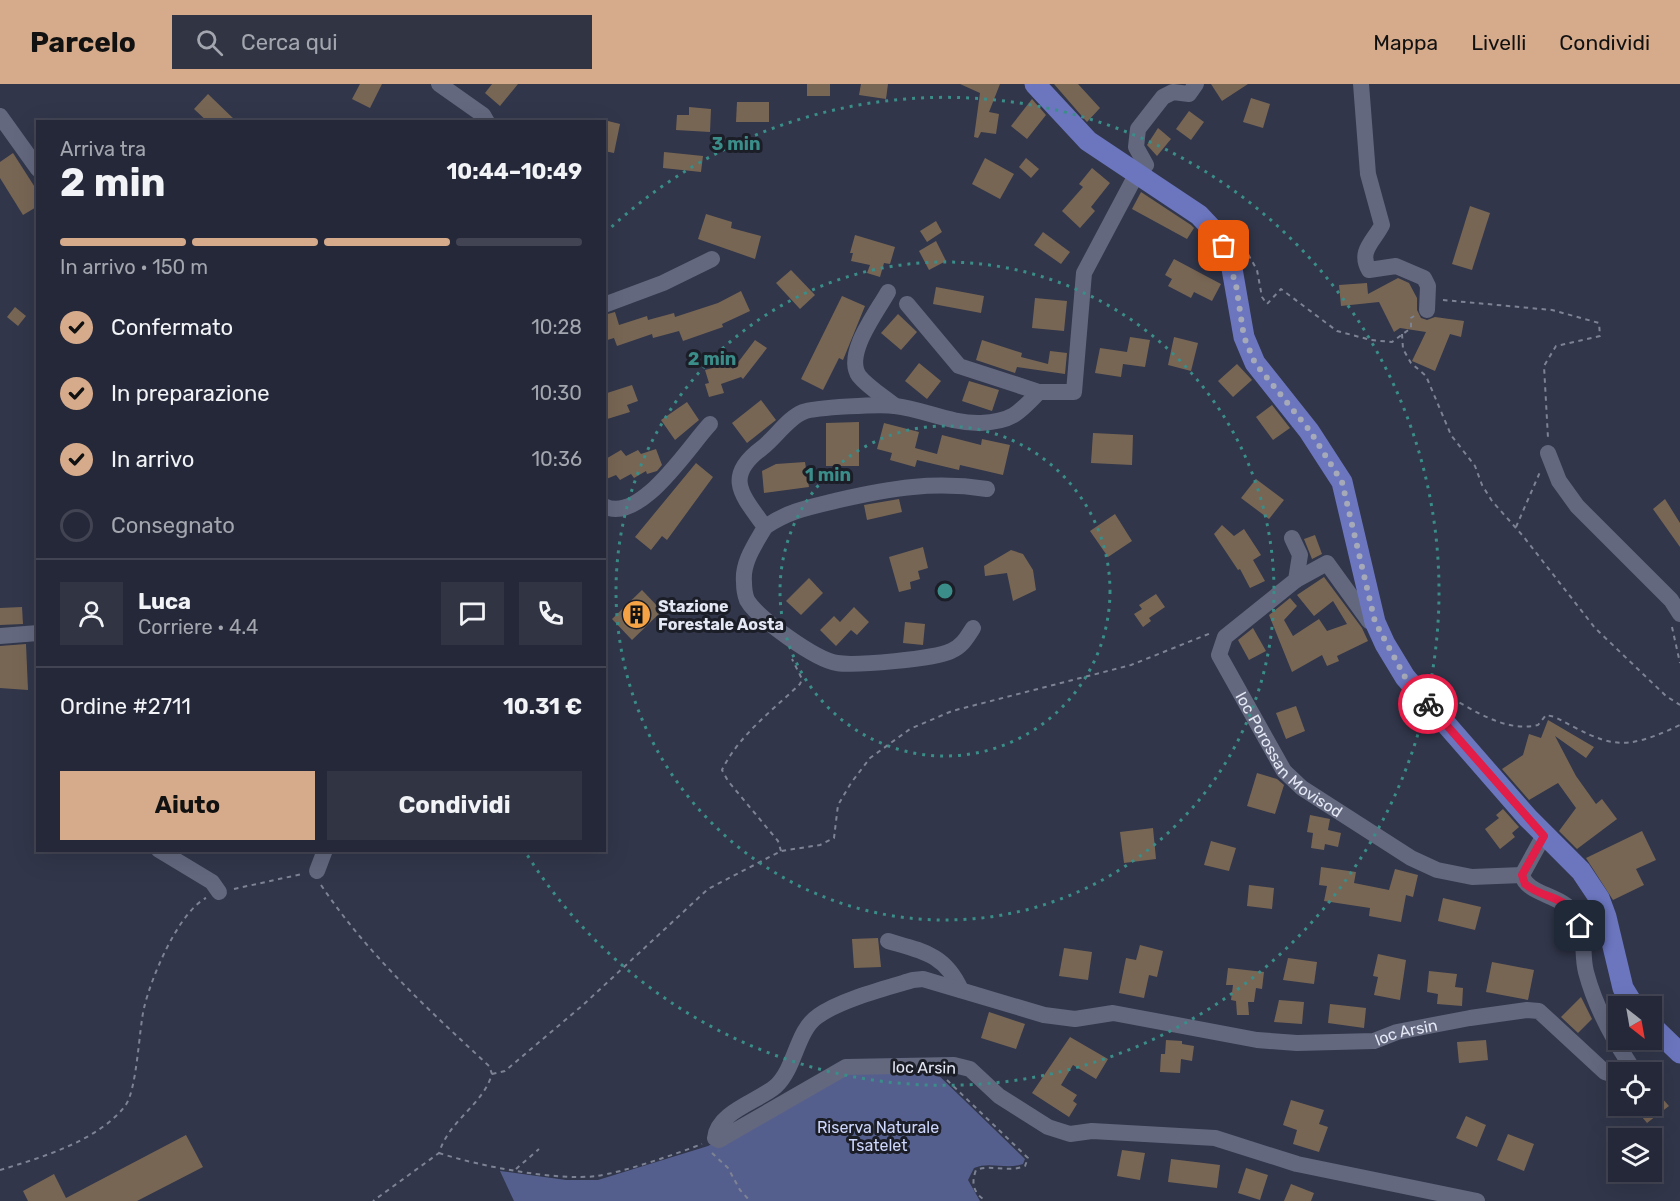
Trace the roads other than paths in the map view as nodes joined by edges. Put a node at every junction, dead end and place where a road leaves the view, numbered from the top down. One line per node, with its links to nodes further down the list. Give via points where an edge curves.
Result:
1 (439, 84): 6 (street)
2 (1196, 84): 8 (street, via 1189,94 1173,92 1163,97 1138,129 1136,147 1146,165)
3 (1361, 84): 12 (street, via 1368,174 1382,225 1365,250 1365,263 1369,270 1396,266 1424,278 1428,286)
4 (1037, 85): 8 (main road, via 1072,128)
5 (0, 116): 7 (street)
6 (486, 120)
7 (36, 166)
8 (1136, 175): 14 (street, via 1084,273 1074,392); 24 (main road, via 1199,215 1215,232 1231,263 1244,337 1255,363 1310,431 1342,482)
9 (712, 259): 11 (street)
10 (888, 292): 15 (street, via 855,352 855,367 860,377)
11 (606, 303)
12 (1427, 303)
13 (907, 304): 14 (street, via 958,366)
14 (1039, 392): 15 (street, via 1016,416 980,423 933,417)
15 (895, 406): 20 (street, via 803,412 752,455 738,479)
16 (710, 424): 19 (street, via 646,496 624,508)
17 (1548, 453): 23 (street, via 1567,494)
18 (987, 489): 20 (street, via 954,484 896,487 787,513)
19 (606, 507)
20 (765, 527): 25 (street, via 745,564 748,600 767,620 819,657 858,664 949,652 963,644)
21 (1292, 538): 22 (street, via 1300,555)
22 (1296, 580): 24 (street, loc Porossan Movisod, via 1327,563 1369,621); 32 (street, loc Porossan Movisod, via 1225,637 1219,655 1284,771 1302,788 1411,858 1437,870 1472,877)
23 (1675, 607)
24 (1375, 622): 28 (main road, via 1405,677)
25 (973, 628)
26 (36, 633): 27 (street)
27 (0, 636)
28 (1544, 836): 32 (street); 36 (main road, via 1581,871 1599,898)
29 (162, 852): 33 (street, via 212,882)
30 (324, 852): 31 (street)
31 (317, 871)
32 (1522, 875): 39 (street, via 1530,888 1556,897 1576,915 1583,937 1586,971 1603,1022)
33 (219, 892)
34 (888, 941): 35 (street, via 929,952 953,972)
35 (961, 990): 40 (street, loc Arsin, via 1044,1015 1075,1019 1113,1013 1257,1040 1297,1043 1374,1041 1397,1032 1470,1018 1539,1011); 41 (street, loc Arsin, via 939,982 913,980 825,1011 809,1025 775,1087 728,1118 715,1138 732,1134 753,1118 846,1067 954,1065 970,1069 999,1096 1048,1127 1070,1134 1092,1131 1215,1138 1297,1164)
36 (1628, 996)
37 (1662, 1036): 38 (main road)
38 (1680, 1053)
39 (1628, 1062)
40 (1608, 1073)
41 (1477, 1201)

